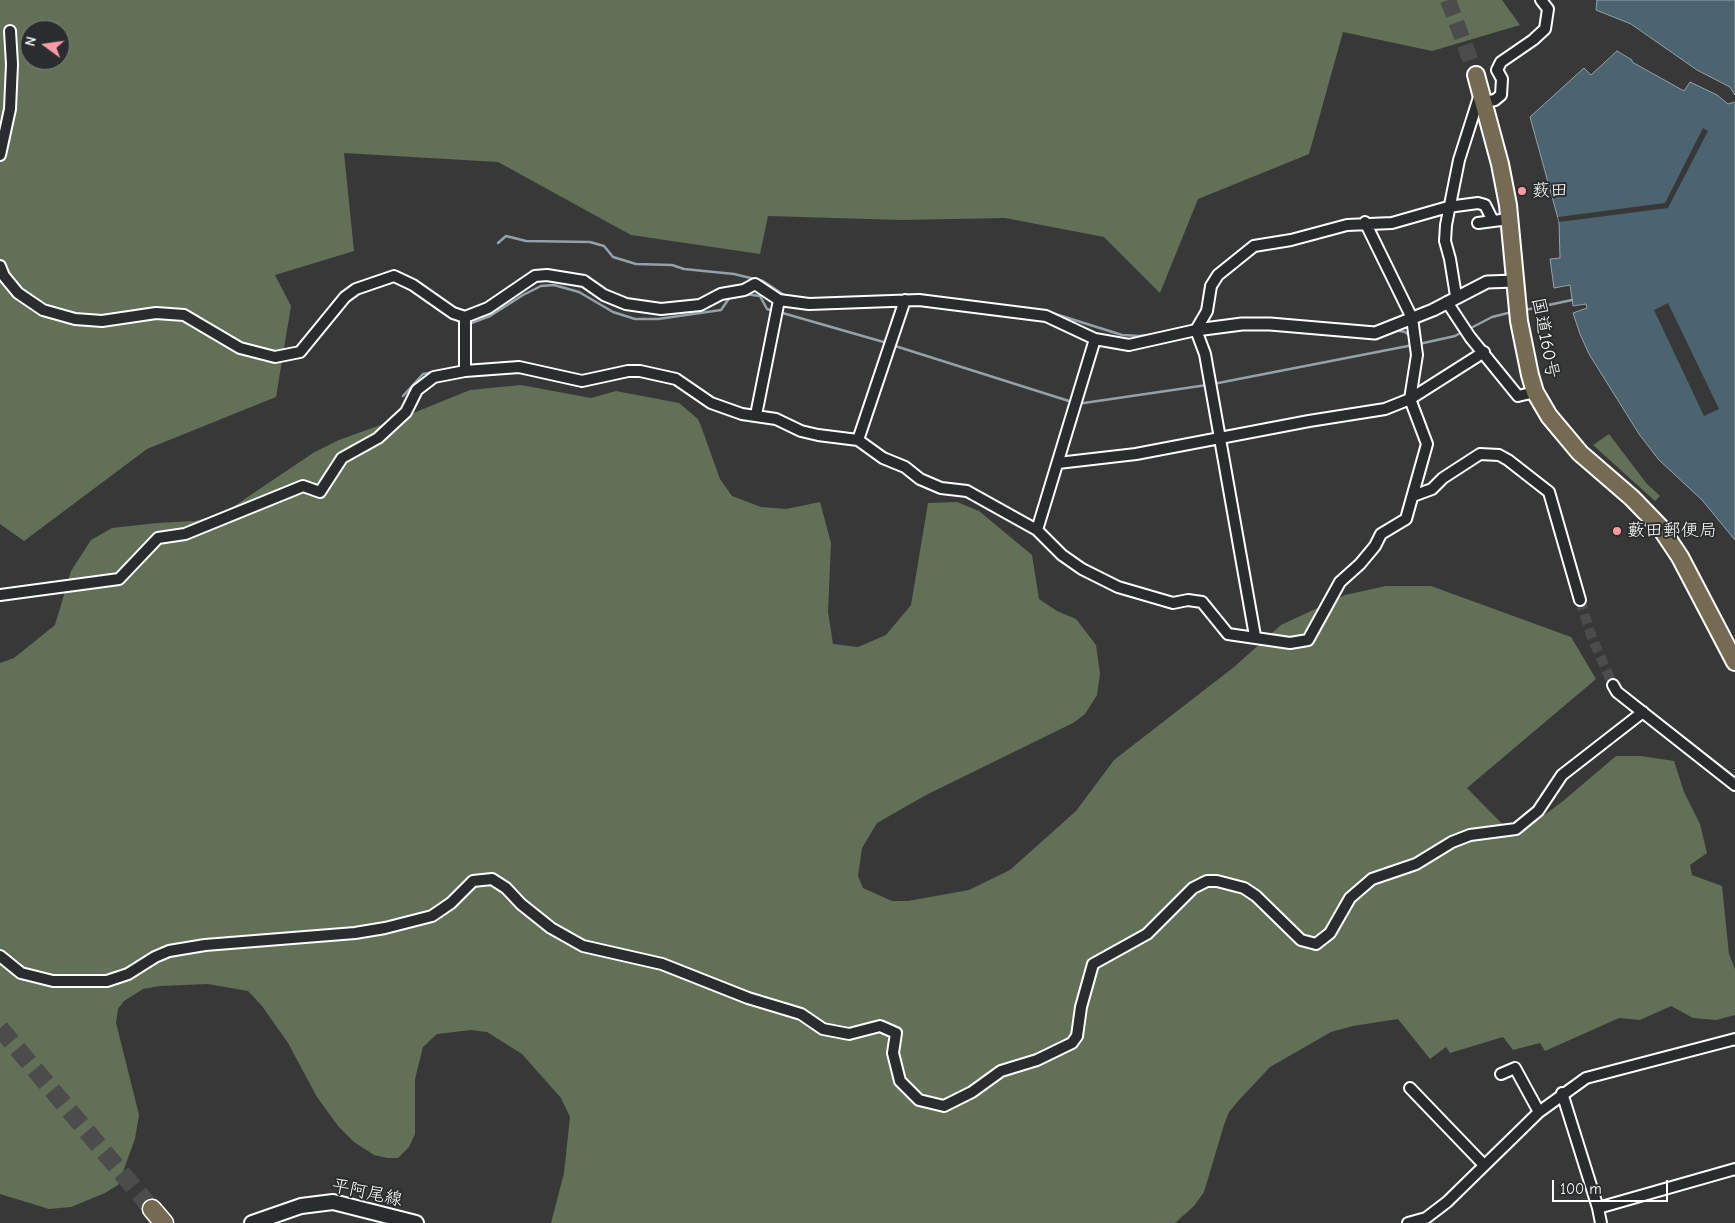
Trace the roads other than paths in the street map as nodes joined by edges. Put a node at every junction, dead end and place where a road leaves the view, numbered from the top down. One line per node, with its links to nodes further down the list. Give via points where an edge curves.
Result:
1 (1541, 0): 4 (street, via 1548,9 1545,29 1501,62 1497,70 1502,79 1501,95 1495,100)
2 (10, 31): 5 (street, via 10,110)
3 (1476, 75): 4 (highway, 国道160号)
4 (1483, 97): 6 (street, via 1467,130); 7 (highway, 国道160号, via 1500,164)
5 (0, 155)
6 (1448, 207): 7 (street, via 1485,205 1493,221 1478,223); 8 (street, via 1392,223); 11 (street, via 1445,240 1450,258)
7 (1509, 219): 10 (highway, 国道160号)
8 (1366, 222): 15 (street); 16 (street, via 1254,246 1218,275)
9 (0, 266): 14 (street, via 18,293 43,310 75,319 102,321 156,313 184,315 240,348 276,357 300,352 345,297 356,289 394,276)
10 (1515, 281): 11 (street, via 1487,282); 20 (highway, 国道160号, via 1519,321)
11 (1452, 299): 15 (street); 18 (street, via 1456,317)
12 (779, 300): 13 (street, via 810,304); 14 (street, via 755,284 744,290 721,294 700,305 661,309 626,304 604,295 584,281 547,275 535,276 488,308); 22 (street)
13 (905, 300): 17 (street, via 1046,316); 24 (street)
14 (464, 318): 19 (street)
15 (1412, 318): 16 (street, via 1369,333 1270,324); 21 (street, via 1417,355)
16 (1196, 330): 17 (street, via 1130,345); 23 (street, via 1206,354)
17 (1095, 339): 25 (street)
18 (1484, 352): 20 (street, via 1518,396); 21 (street)
19 (465, 371): 22 (street, via 519,367 582,381 640,371 676,379 711,403 742,414); 28 (street, via 434,377 417,390 406,412 378,438 342,458 320,492 303,486 185,534 158,538 120,579)
20 (1535, 392): 31 (highway, 国道160号, via 1549,416 1575,447 1660,527 1680,557)
21 (1410, 399): 23 (street, via 1385,409); 26 (street, via 1427,444)
22 (756, 415): 24 (street, via 776,419 801,431)
23 (1219, 438): 25 (street, via 1136,454); 30 (street)
24 (858, 440): 27 (street, via 920,479 941,488 967,491)
25 (1058, 463): 27 (street)
26 (1413, 496): 29 (street, via 1432,490 1443,478 1480,454 1499,455 1508,460 1549,492); 30 (street, via 1406,519 1381,534 1360,564 1340,582 1308,640 1290,643)
27 (1037, 530): 30 (street, via 1062,555 1118,587 1172,603 1202,602 1228,634)
28 (0, 595)
29 (1580, 600)
30 (1255, 636)
31 (1735, 662)
32 (1613, 685): 33 (street, via 1617,692)
33 (1643, 712): 34 (street); 35 (street, via 1562,775 1538,811 1516,829 1470,835 1416,864 1372,879 1350,898 1330,933 1316,944 1301,940 1244,888 1207,881 1193,888 1147,934 1093,964 1077,1036 1072,1043 1037,1060 1001,1071 972,1092 944,1106 920,1100 900,1081 893,1053 896,1033 880,1026 849,1034 823,1029 801,1014 748,998 662,964 583,946 551,928 506,888 492,880 472,881 451,903 432,916 355,933 204,945 169,951 128,974 107,980 53,980 21,972)
34 (1735, 785)
35 (0, 956)
36 (1735, 1039): 39 (street, via 1586,1078)
37 (1501, 1074): 40 (street, via 1515,1068)
38 (1410, 1088): 41 (street)
39 (1562, 1093): 40 (street); 43 (street)
40 (1539, 1112): 41 (street)
41 (1484, 1165): 48 (street, via 1447,1202 1426,1218)
42 (1735, 1169): 43 (street)
43 (1598, 1208): 49 (street)
44 (151, 1215): 45 (highway)
45 (164, 1223)
46 (252, 1223): 47 (main road, 平阿尾線, via 301,1206 326,1202)
47 (416, 1223)
48 (1408, 1223)
49 (1601, 1223)

